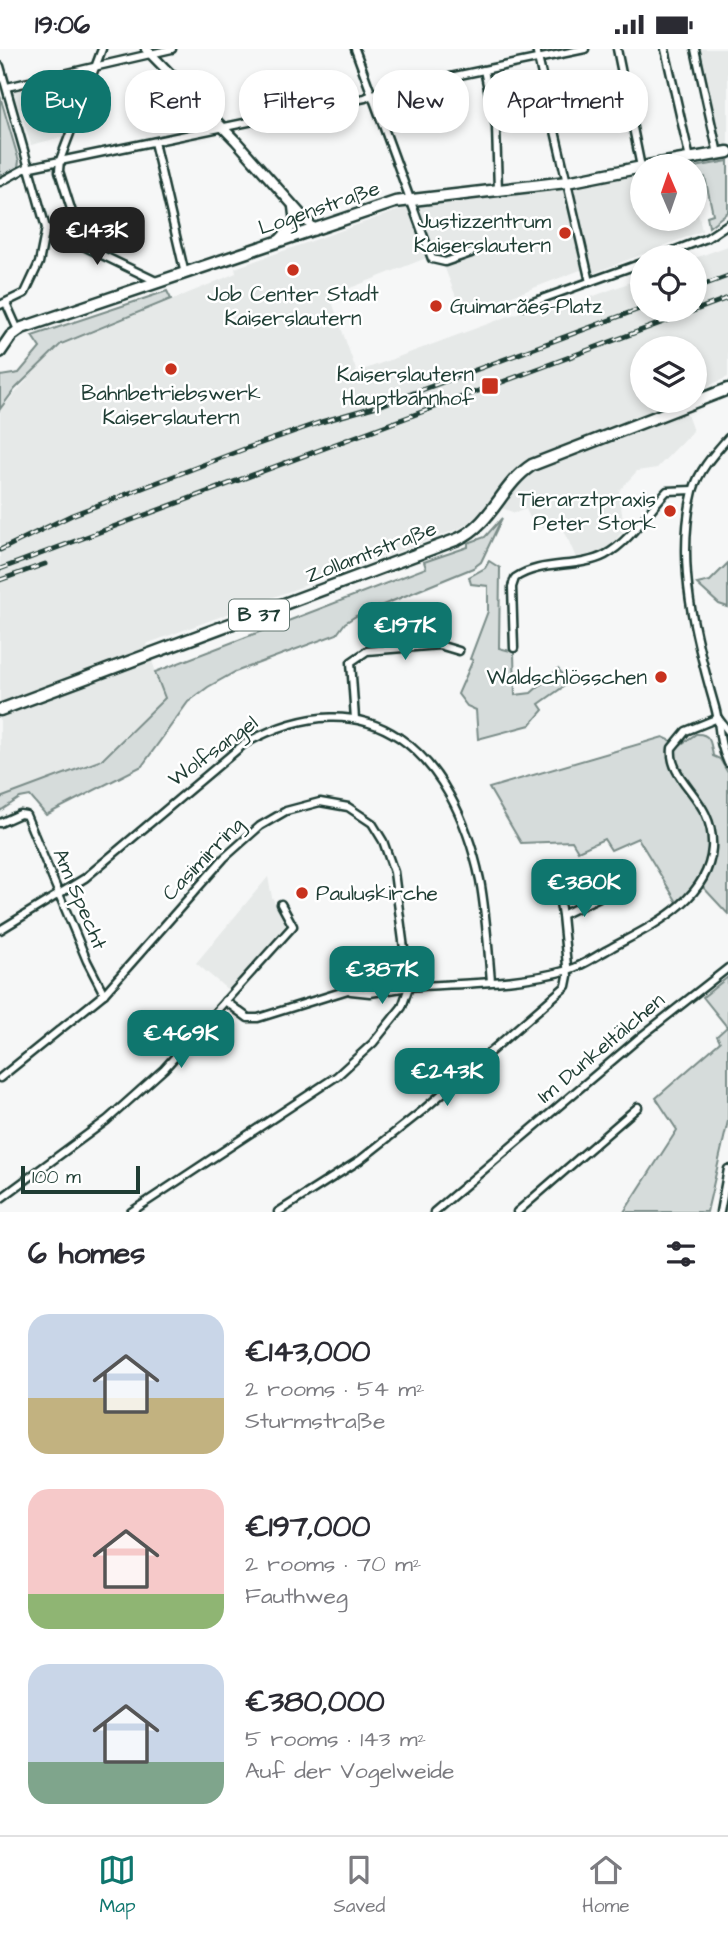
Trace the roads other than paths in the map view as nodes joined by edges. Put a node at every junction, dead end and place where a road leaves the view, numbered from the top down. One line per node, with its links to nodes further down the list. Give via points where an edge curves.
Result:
1 (102, 49): 12 (street)
2 (172, 49): 9 (street)
3 (355, 49): 17 (street)
4 (536, 49): 10 (street)
5 (585, 49): 10 (street)
6 (617, 49): 24 (street)
7 (665, 49): 25 (street)
8 (695, 49): 23 (street)
9 (148, 51): 12 (street); 13 (street)
10 (538, 59): 15 (street); 29 (street)
11 (0, 66): 16 (street)
12 (96, 66): 16 (street); 26 (street)
13 (167, 70)
14 (483, 70): 17 (street)
15 (484, 70)
16 (7, 87): 27 (street, via 27,155)
17 (372, 96): 18 (street); 33 (street)
18 (225, 128)
19 (225, 130): 32 (street)
20 (198, 133): 22 (street)
21 (496, 133): 31 (street)
22 (154, 142): 26 (street); 42 (street)
23 (723, 153)
24 (639, 154)
25 (689, 154)
26 (60, 160): 27 (street); 38 (street, via 59,171)
27 (26, 168): 30 (street); 35 (street)
28 (630, 169): 29 (main road, Logenstraße)
29 (567, 181): 31 (main road, Logenstraße); 44 (street)
30 (0, 182)
31 (498, 190): 33 (main road, Logenstraße)
32 (288, 198): 36 (street); 37 (street, via 295,223)
33 (411, 200): 36 (main road, Logenstraße); 40 (street, via 432,259 445,262)
34 (728, 224): 39 (street)
35 (46, 228): 38 (street); 45 (street, via 45,243 25,293)
36 (314, 230): 37 (main road, Logenstraße)
37 (275, 243): 42 (main road, Logenstraße)
38 (82, 244): 43 (street)
39 (689, 245)
40 (471, 253)
41 (630, 267): 44 (street)
42 (185, 274): 43 (main road, Logenstraße)
43 (159, 282): 47 (main road, Logenstraße)
44 (590, 282): 46 (street)
45 (3, 304): 47 (street)
46 (523, 306)
47 (18, 330): 48 (main road)
48 (0, 352)
49 (728, 389): 54 (main road, Zollamtstraße / B 37, via 532,465 515,479 480,526 458,539)
50 (728, 438): 51 (street, via 706,463)
51 (693, 490): 52 (street, via 667,492 605,555 515,578); 55 (street, via 687,577 699,648)
52 (514, 648)
53 (459, 651): 56 (street, via 439,645 359,655 351,662)
54 (0, 710)
55 (718, 718): 57 (street); 58 (street, via 718,738); 67 (street, via 686,731 672,748 675,770 703,804 711,832 712,848 701,883 652,925)
56 (355, 719): 62 (street, Wolfsangel, via 299,720 244,744); 68 (street, Wolfsangel, via 407,741 426,760 449,796 469,839 479,878)
57 (728, 731)
58 (728, 763)
59 (0, 823): 62 (street, Am Specht, via 26,815)
60 (556, 878): 64 (street)
61 (617, 883): 64 (street, via 612,891)
62 (59, 896): 65 (street, Wolfsangel); 71 (street, Am Specht)
63 (281, 904): 72 (street, via 293,926)
64 (562, 915): 67 (street)
65 (0, 930)
66 (728, 968): 79 (street, Im Dunkeltälchen)
67 (568, 971): 68 (street); 78 (street, via 565,986 422,1111 360,1160)
68 (491, 981): 69 (street)
69 (409, 987): 70 (street); 70 (street, via 398,980 380,980); 71 (street, Casimirring, via 394,872 383,841 358,812 320,802 273,817 237,845); 77 (street, via 407,999 390,1023 337,1076)
70 (351, 991): 72 (street, via 258,1018 248,1018)
71 (104, 994): 73 (street, Casimirring)
72 (225, 1001): 76 (street, via 164,1069 107,1120)
73 (0, 1078)
74 (638, 1107): 80 (street)
75 (728, 1169): 81 (street)
76 (0, 1199)
77 (131, 1212)
78 (278, 1212)
79 (434, 1212)
80 (517, 1212)
81 (720, 1212)

